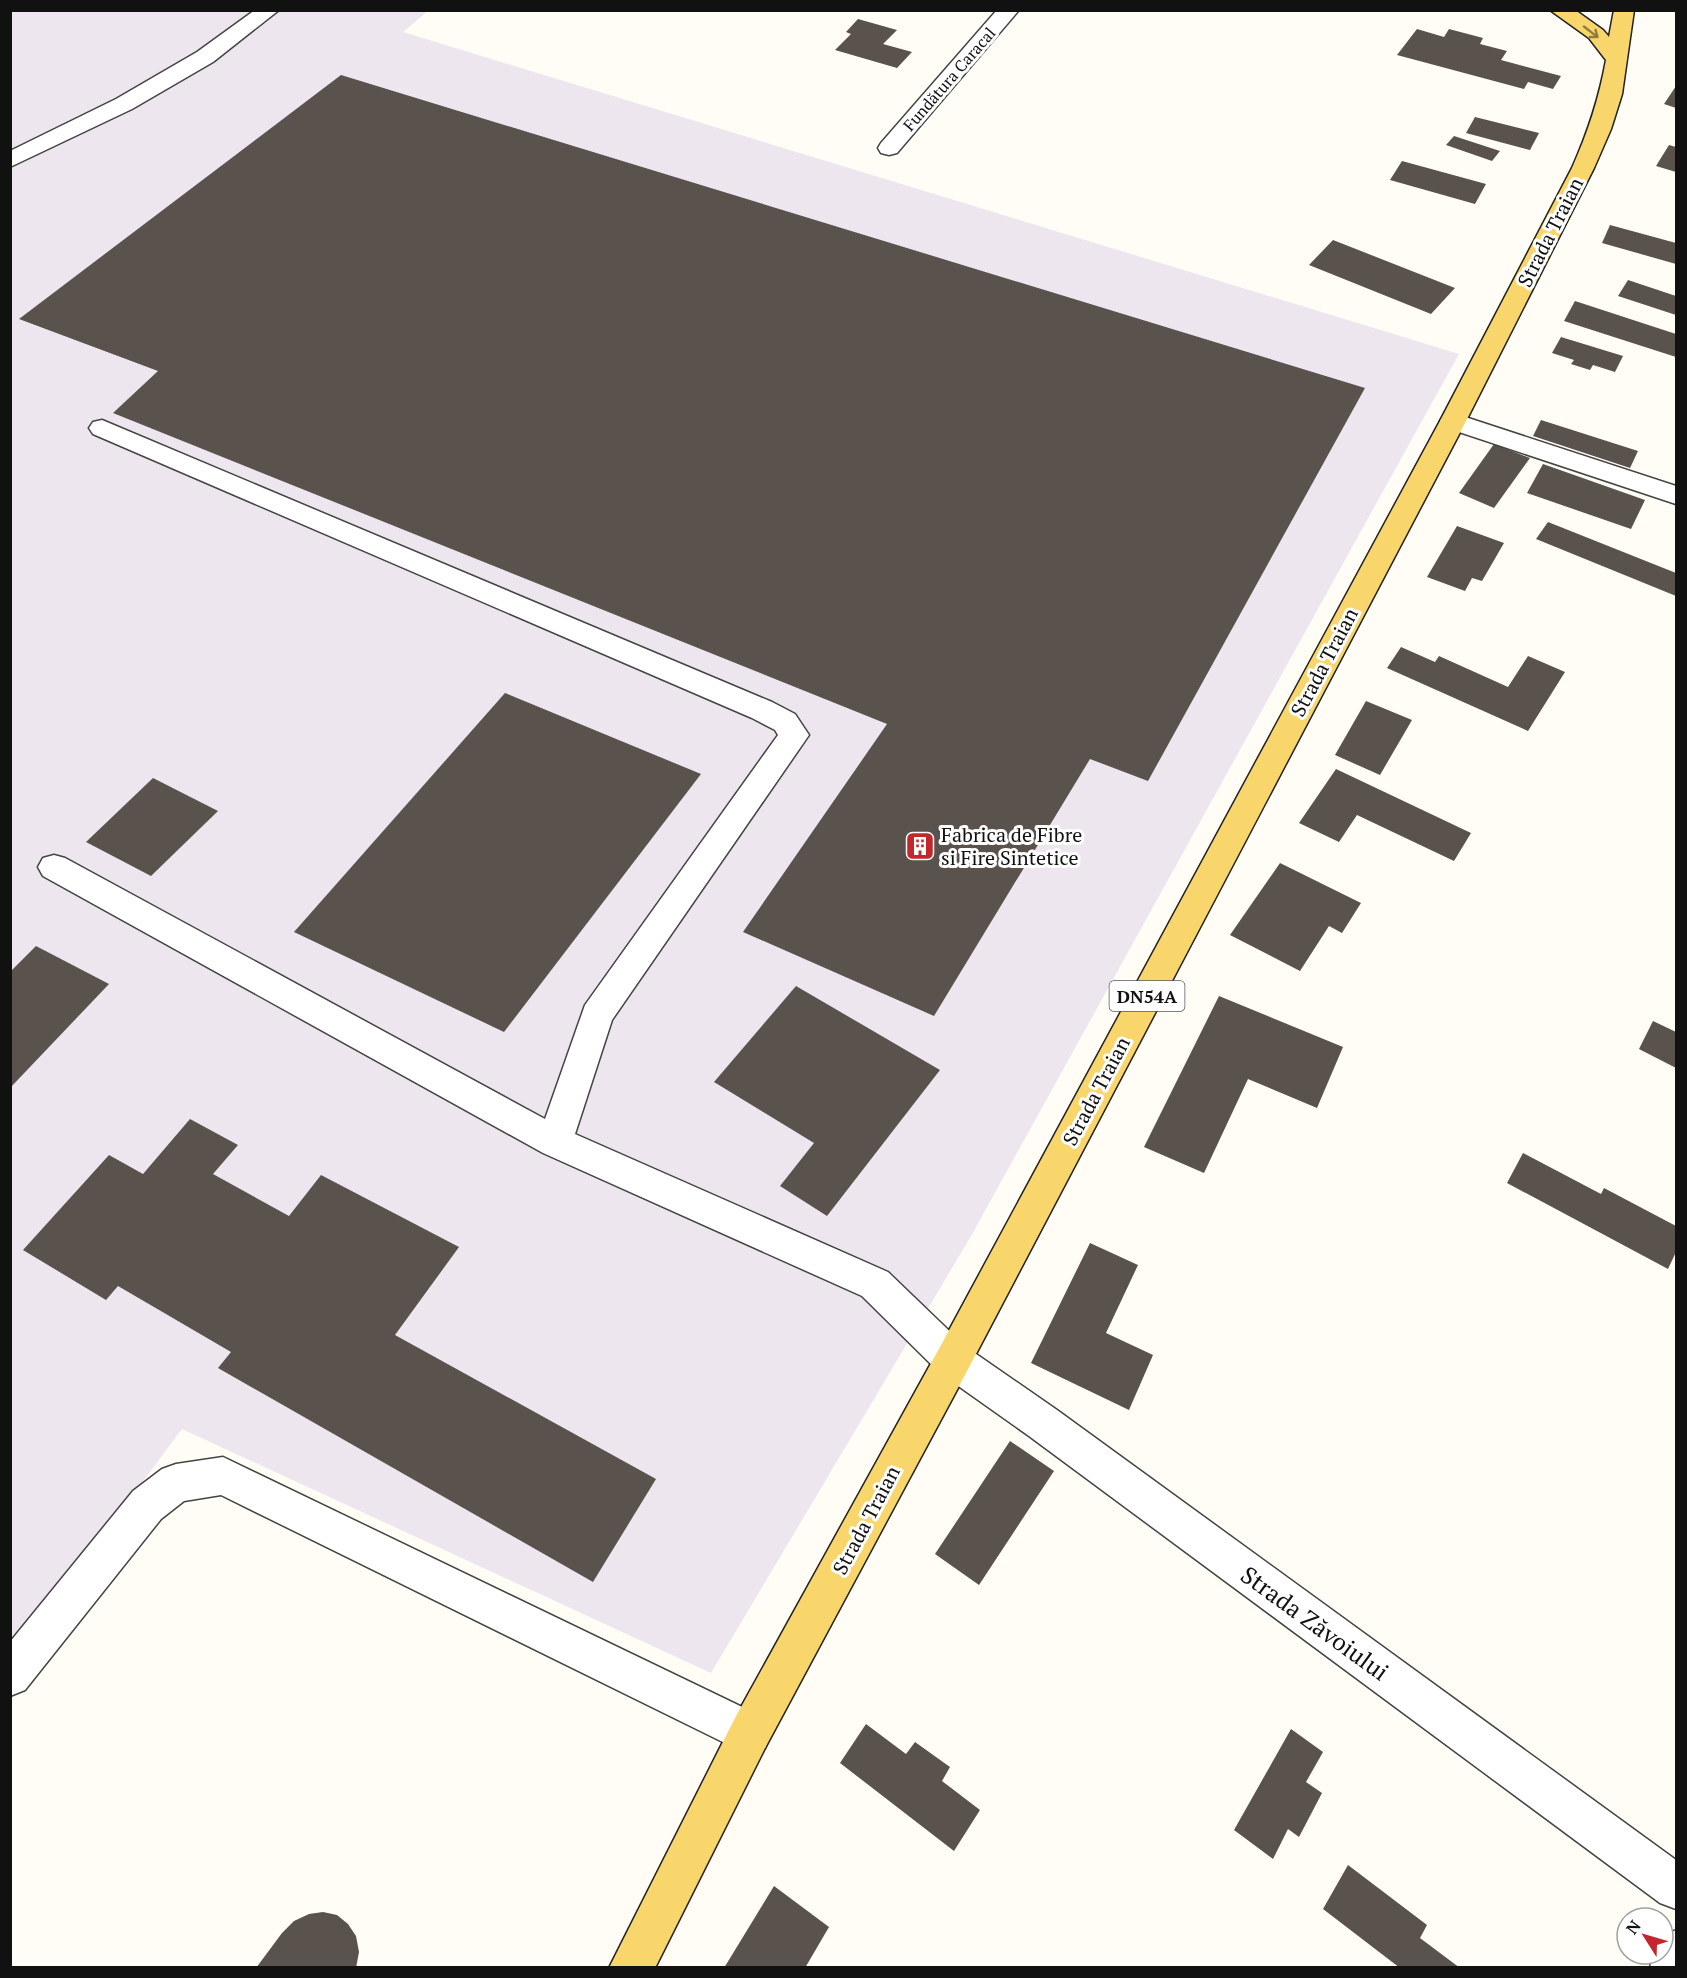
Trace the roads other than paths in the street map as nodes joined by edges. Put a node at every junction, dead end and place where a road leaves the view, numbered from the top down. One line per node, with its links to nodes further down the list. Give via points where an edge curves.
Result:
1 (269, 10): 7 (street, via 185,68 114,109)
2 (1009, 10): 6 (street, Fundătura Caracal)
3 (1560, 10): 5 (main road, one-way to 5, via 1596,34)
4 (1624, 10): 5 (main road, Strada Traian / DN54A)
5 (1617, 60): 8 (main road, Strada Traian / DN54A, via 1600,129 1583,168)
6 (889, 148)
7 (10, 160)
8 (1453, 420): 10 (street); 13 (main road, Strada Traian / DN54A)
9 (102, 428): 12 (street, via 762,710 785,722 794,735 597,1015)
10 (1677, 495)
11 (54, 867): 12 (street, Strada Zăvoiului)
12 (555, 1142): 13 (street, Strada Zăvoiului, via 875,1284)
13 (953, 1360): 15 (main road, Strada Traian / DN54A); 16 (street, Strada Zăvoiului)
14 (10, 1675): 15 (street, via 147,1505 176,1483 224,1476)
15 (750, 1733): 18 (main road, Strada Traian / DN54A)
16 (1677, 1887)
17 (1677, 1953): 19 (street)
18 (631, 1968)
19 (1673, 1968)

